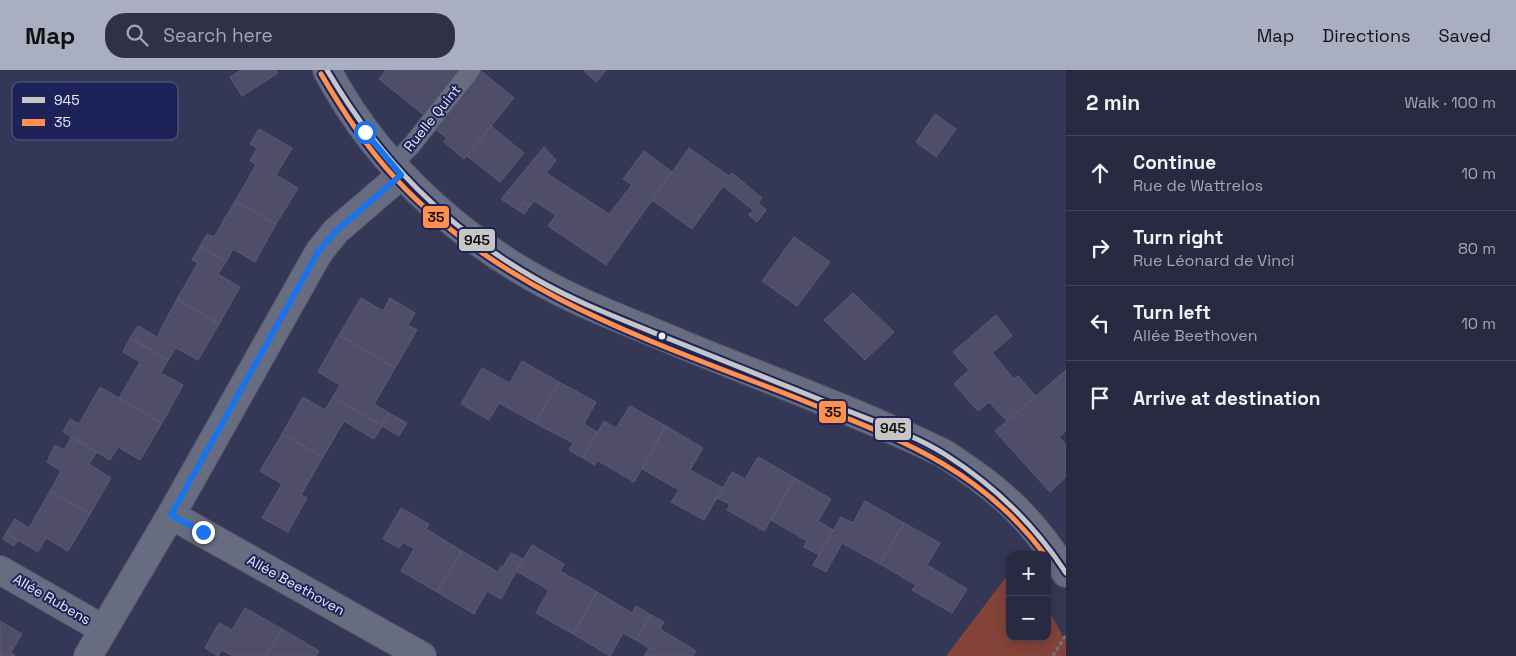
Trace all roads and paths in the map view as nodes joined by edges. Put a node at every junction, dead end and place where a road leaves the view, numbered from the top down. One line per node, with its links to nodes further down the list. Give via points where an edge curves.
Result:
1 (327, 70): 3 (street, via 351,112)
2 (471, 70): 3 (lane, Ruelle Quint)
3 (396, 170): 4 (street, via 318,252); 6 (street, via 456,224 552,287 944,453 998,490 1019,510)
4 (171, 515): 7 (street); 10 (street, Allée Beethoven)
5 (0, 570): 7 (street, Allée Rubens)
6 (1066, 573)
7 (104, 629): 9 (street)
8 (1066, 636): 11 (path)
9 (88, 656)
10 (422, 656)
11 (1052, 656)

